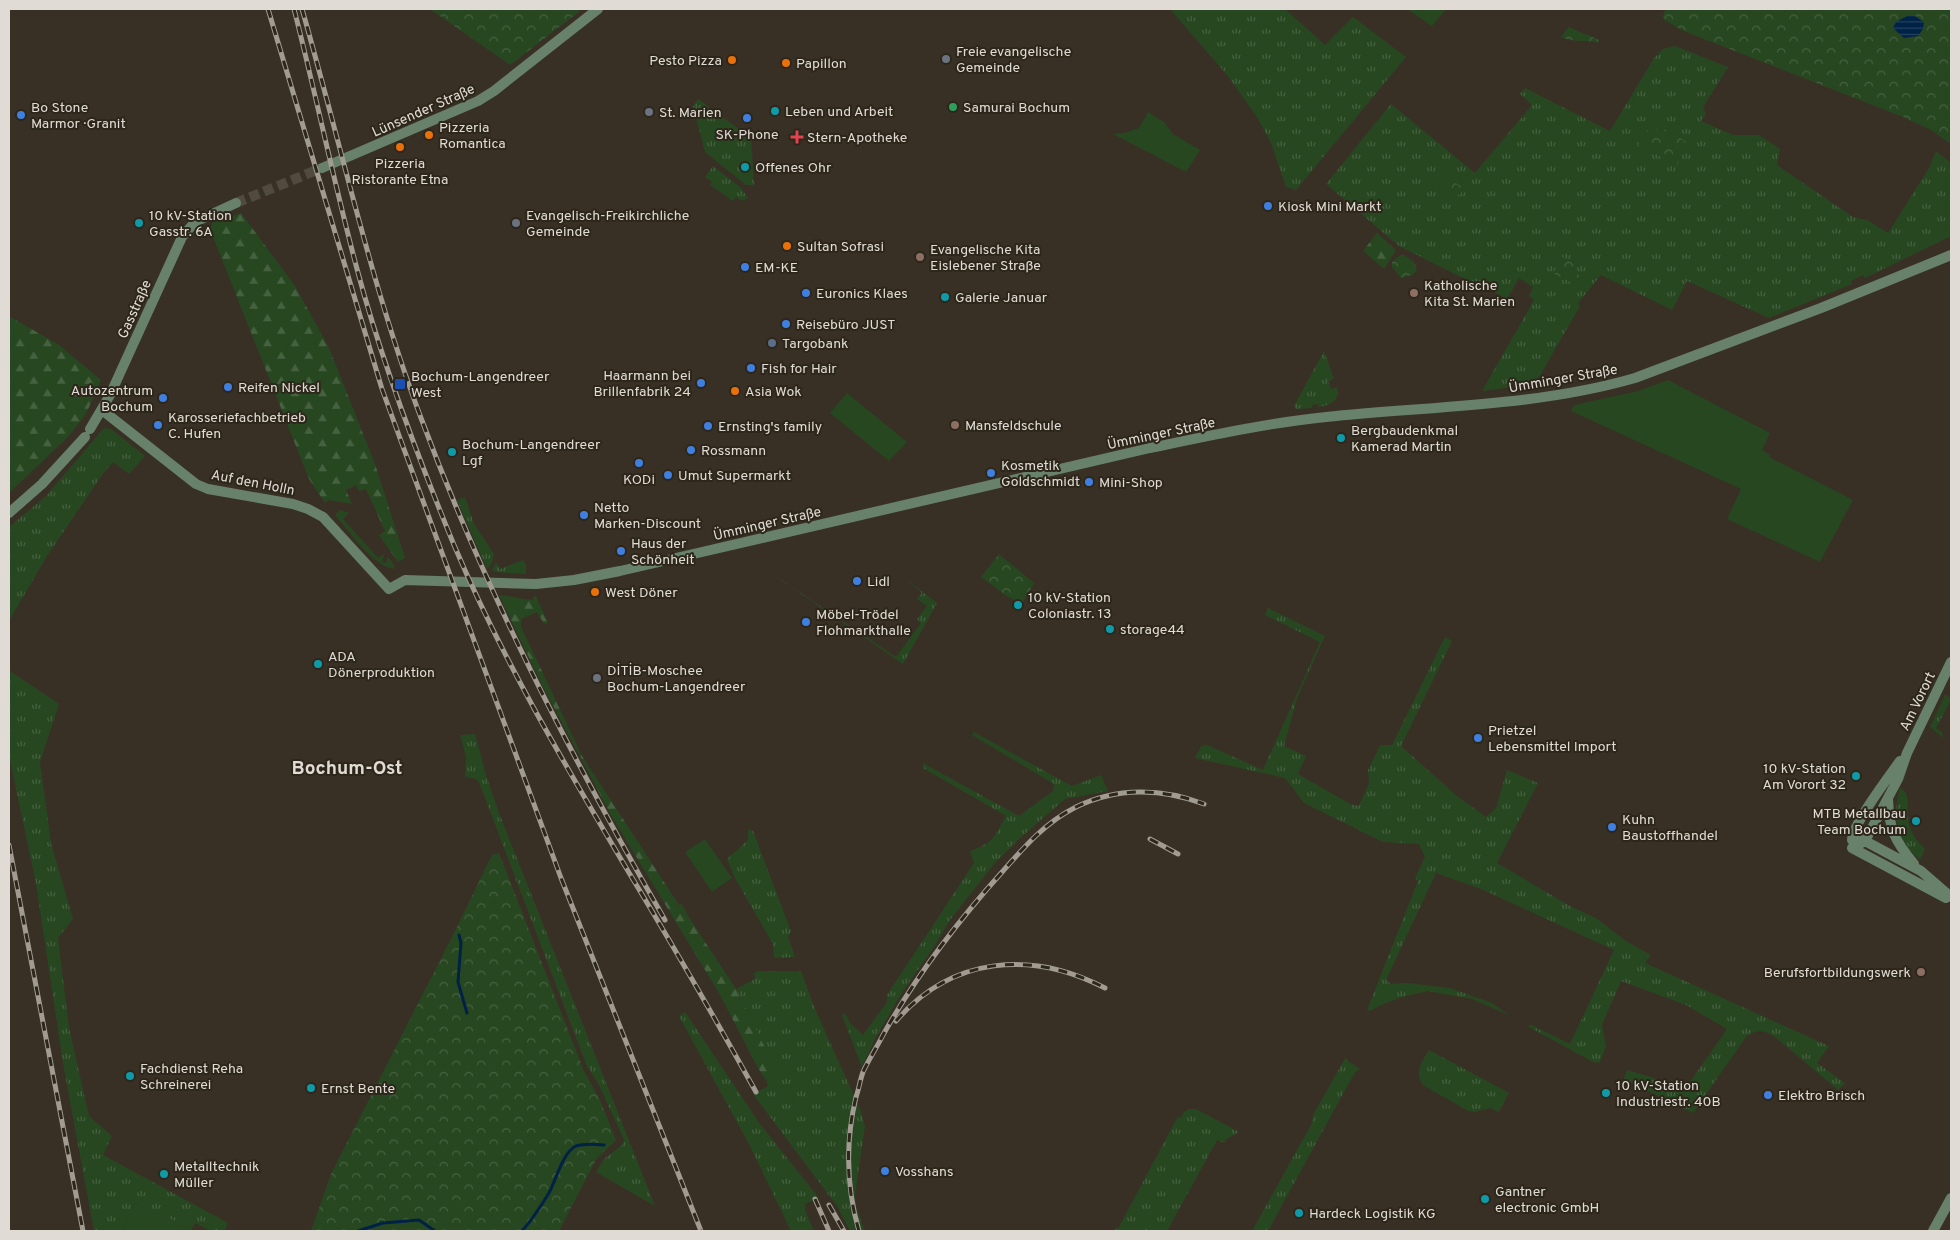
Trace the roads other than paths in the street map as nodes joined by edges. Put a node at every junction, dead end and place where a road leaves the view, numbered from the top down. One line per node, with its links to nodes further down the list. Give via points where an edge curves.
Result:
1 (598, 9): 2 (street, Lünsender Straße, via 478,101)
2 (322, 168)
3 (236, 203): 7 (street, Gasstraße, via 195,222 182,237)
4 (1951, 249): 6 (street, Ümminger Straße)
5 (1951, 256): 6 (street, Ümminger Straße)
6 (1930, 263): 9 (street, Ümminger Straße, via 1635,378 1588,390 1490,404 1319,418 1226,433 574,580 530,584 405,580)
7 (102, 410): 8 (street, Gasstraße, via 88,433 42,484); 9 (street, Auf den Holln, via 196,484 293,504 322,517)
8 (9, 512)
9 (389, 589)
10 (1951, 662): 11 (street, Am Vorort)
11 (1907, 753): 12 (street, Am Vorort); 13 (street, Am Vorort)
12 (1888, 798): 14 (street, Am Vorort); 16 (street, Am Vorort, via 1891,830 1897,843)
13 (1852, 834): 14 (street); 15 (street)
14 (1865, 841): 15 (street); 16 (street)
15 (1852, 848): 17 (street)
16 (1919, 870): 17 (street)
17 (1951, 899)
18 (1951, 1198): 19 (street)
19 (1933, 1231)

